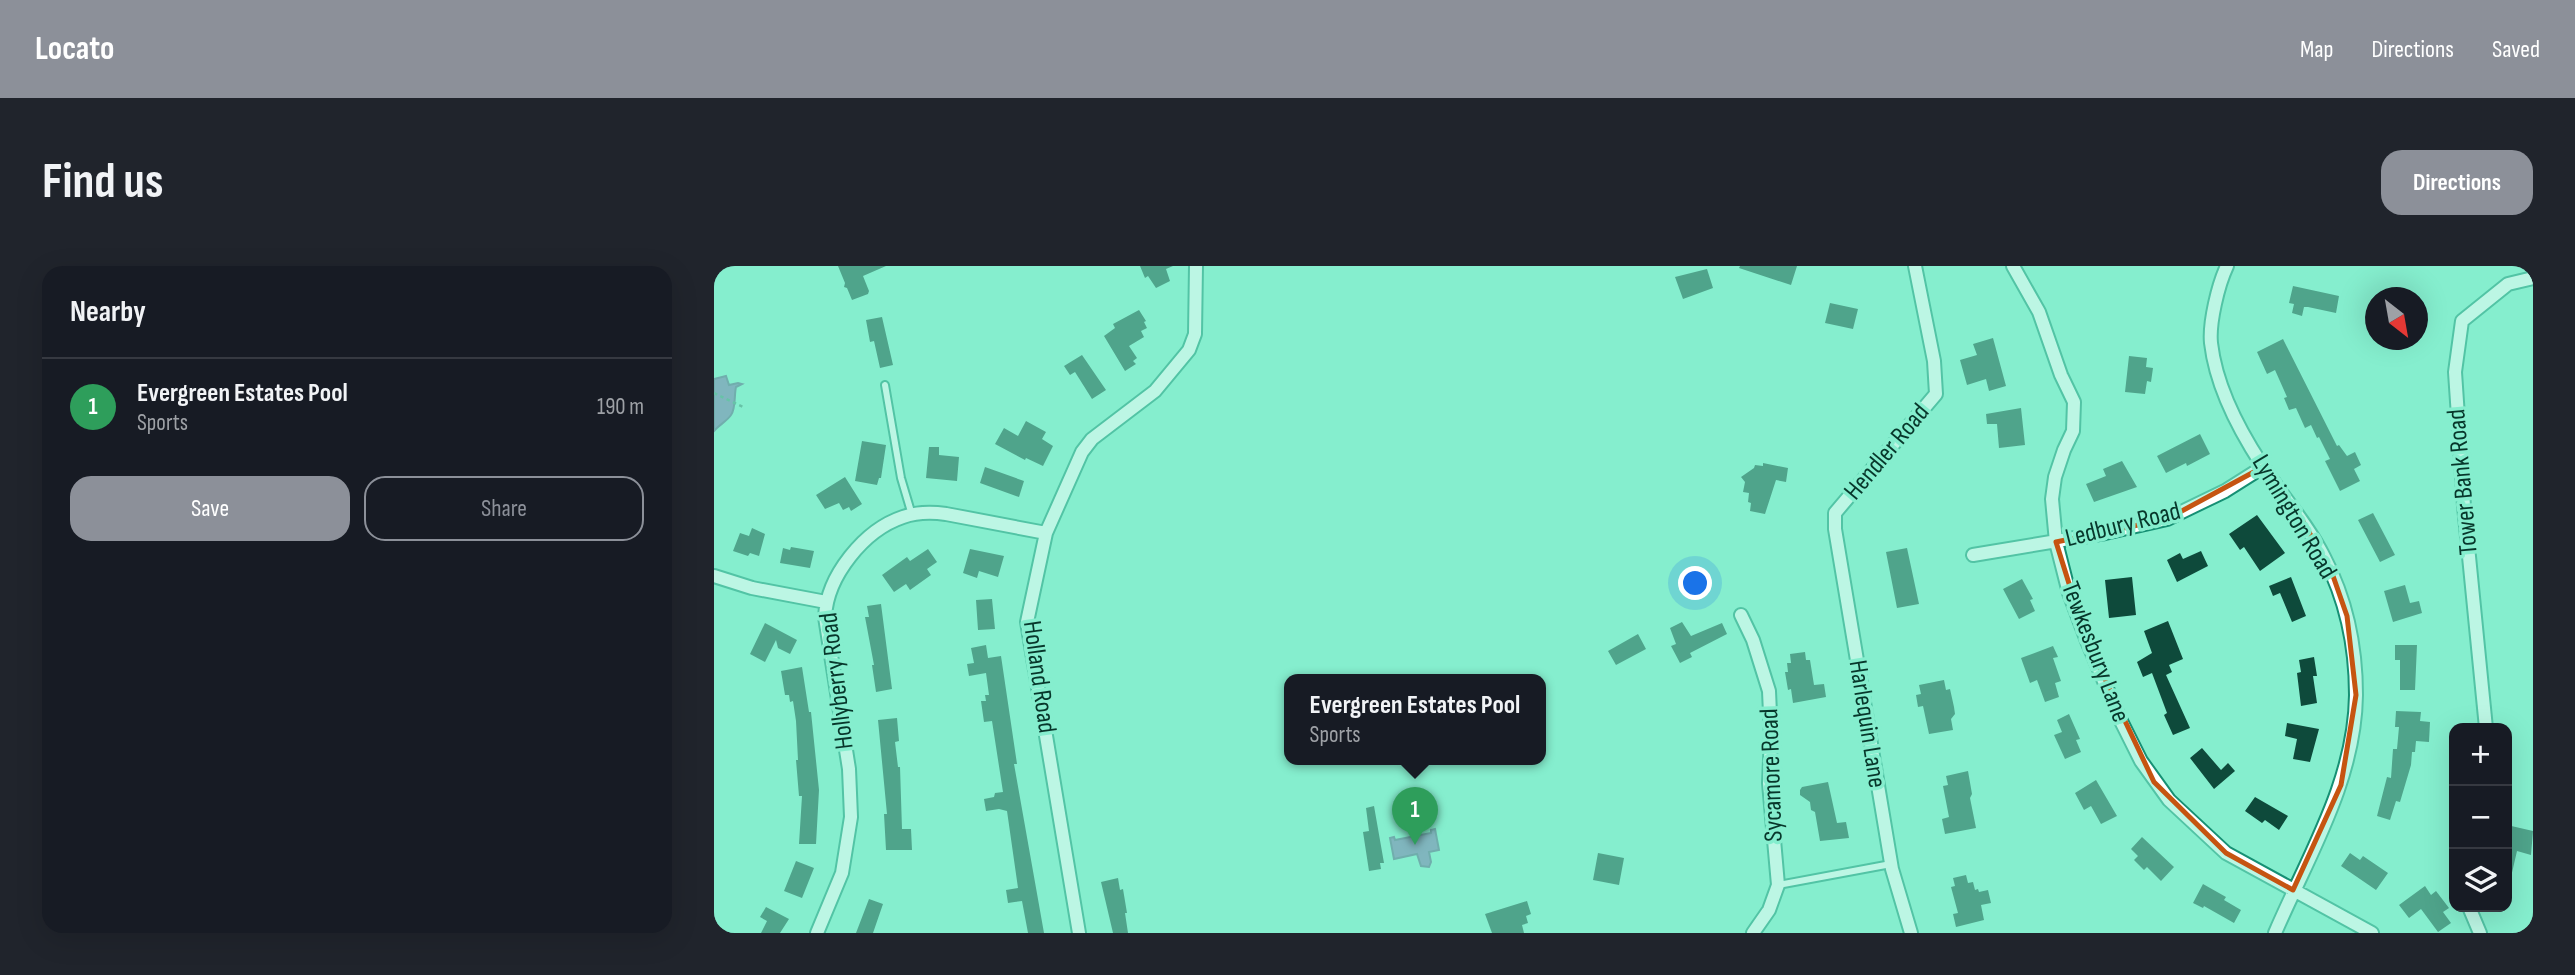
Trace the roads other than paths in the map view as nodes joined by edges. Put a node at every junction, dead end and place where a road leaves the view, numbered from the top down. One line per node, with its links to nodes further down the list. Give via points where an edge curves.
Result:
1 (1196, 266): 10 (street, Holland Road, via 1195,334 1189,350 1155,391 1092,439 1074,467)
2 (1915, 266): 8 (street, Hendler Road, via 1936,394)
3 (2013, 266): 11 (street, Tewkesbury Lane, via 2039,312 2074,402 2074,431 2055,477 2052,499)
4 (2227, 266): 7 (street, Lymington Road, via 2214,309 2211,342 2236,419)
5 (2533, 278): 16 (street, Tower Bank Road, via 2508,284 2462,321 2456,361 2464,506)
6 (885, 385): 9 (lane)
7 (2263, 467): 11 (street, Ledbury Road, via 2167,519); 19 (street, Lymington Road, via 2301,518 2332,573 2347,616 2354,659 2356,695 2341,785)
8 (1835, 513): 17 (street, Harlequin Lane)
9 (912, 514): 10 (street, Hollyberry Road, via 947,513); 14 (street, Hollyberry Road, via 874,534 853,554)
10 (1046, 533): 22 (street, Holland Road, via 1027,622)
11 (2056, 542): 12 (street, Ledbury Road); 19 (street, Tewkesbury Lane, via 2087,641 2124,728 2154,782 2226,853)
12 (1973, 555)
13 (714, 576): 14 (street)
14 (826, 602): 21 (street, Hollyberry Road, via 849,769 851,817 842,873)
15 (1741, 615): 18 (street, Sycamore Road, via 1769,691 1769,783)
16 (2486, 723)
17 (1891, 864): 18 (lane); 24 (street, Harlequin Lane)
18 (1777, 885): 23 (street, Sycamore Road, via 1769,910)
19 (2293, 890): 25 (street, Lymington Road); 26 (street, Tewkesbury Lane)
20 (2471, 912): 27 (street)
21 (817, 933)
22 (1079, 933)
23 (1754, 933)
24 (1911, 933)
25 (2275, 933)
26 (2372, 933)
27 (2480, 933)

